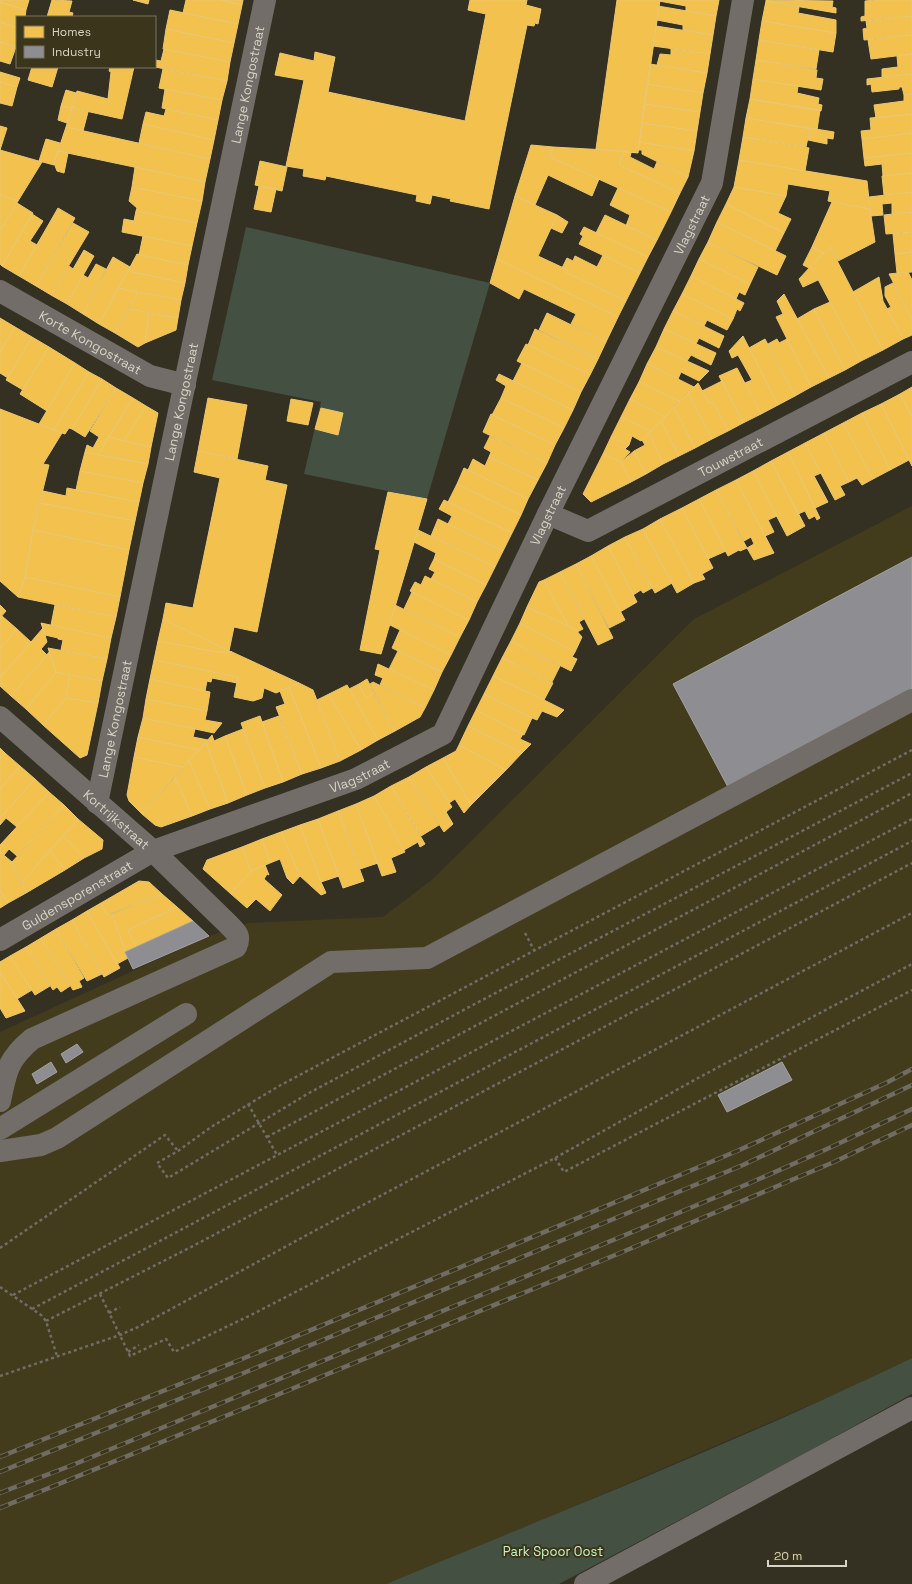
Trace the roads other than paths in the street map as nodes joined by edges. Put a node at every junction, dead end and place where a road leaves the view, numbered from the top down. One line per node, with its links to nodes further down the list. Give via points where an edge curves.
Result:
1 (265, 0): 5 (street, Lange Kongostraat)
2 (743, 0): 6 (street, Vlagstraat, via 712,183)
3 (0, 291): 5 (street, Korte Kongostraat, via 150,376)
4 (912, 362): 6 (street, Touwstraat, via 588,532)
5 (184, 385): 9 (street, Lange Kongostraat)
6 (548, 514): 10 (street, Vlagstraat, via 443,734 356,780)
7 (912, 700): 15 (street, via 428,958 331,962 57,1138 41,1145)
8 (0, 717): 9 (street, Kortrijkstraat)
9 (97, 803): 10 (street, Kortrijkstraat)
10 (153, 851): 11 (street, Guldensporenstraat); 13 (street, Kortrijkstraat, via 237,934 239,940 236,947 32,1039 10,1062)
11 (0, 940)
12 (186, 1014): 14 (street)
13 (0, 1101)
14 (0, 1129)
15 (0, 1151)
16 (912, 1408): 17 (street)
17 (585, 1584)

